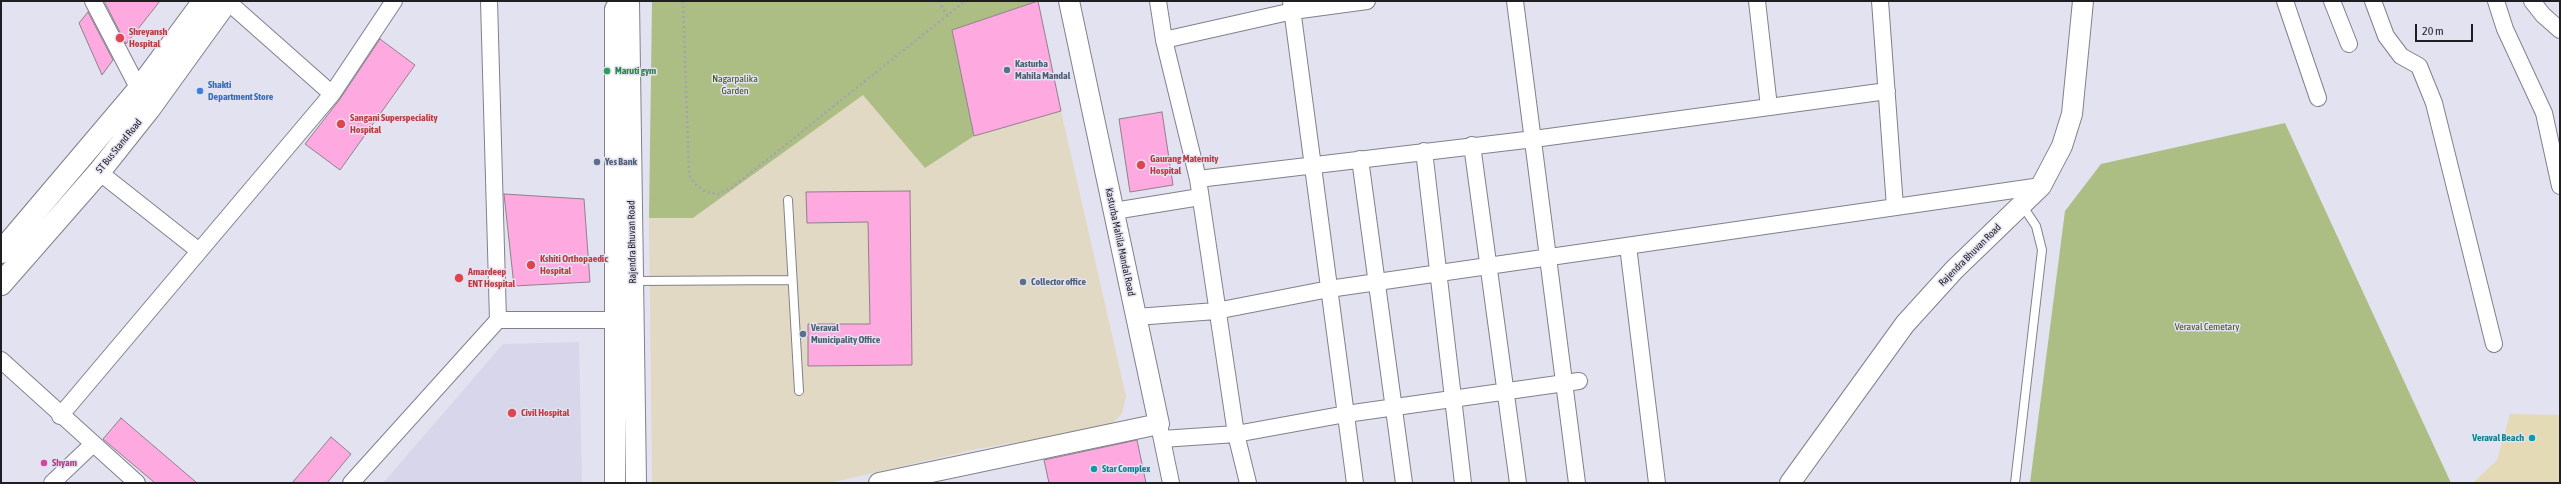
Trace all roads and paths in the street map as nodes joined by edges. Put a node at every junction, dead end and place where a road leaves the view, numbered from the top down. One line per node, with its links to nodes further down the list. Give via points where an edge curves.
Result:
1 (93, 1): 27 (street)
2 (204, 1): 27 (main road)
3 (227, 1): 29 (street); 32 (main road, ST Bus Stand Road)
4 (394, 1): 29 (street)
5 (489, 1): 60 (street)
6 (683, 1): 23 (path, via 689,174 696,185 706,192 719,194 733,187)
7 (939, 1): 23 (path)
8 (965, 1): 23 (path)
9 (1069, 1): 46 (street, Kasturba Mahila Mandal Road)
10 (1158, 1): 25 (street)
11 (1368, 1): 22 (street)
12 (1515, 1): 33 (street)
13 (1757, 1): 31 (street)
14 (1880, 1): 28 (street)
15 (2083, 1): 40 (street, Rajendra Bhuvan Road, via 2072,114 2062,146)
16 (2284, 1): 30 (street)
17 (2332, 1): 26 (street)
18 (2373, 1): 62 (street, via 2386,36 2401,56 2419,66 2434,102)
19 (2496, 1): 41 (street, via 2505,29 2544,113)
20 (2532, 1): 24 (street)
21 (622, 4): 54 (street, Rajendra Bhuvan Road)
22 (1292, 6): 25 (street); 37 (street)
23 (947, 15)
24 (2560, 30)
25 (1164, 40): 39 (street)
26 (2349, 44)
27 (139, 89): 32 (street); 49 (main road)
28 (1887, 91): 31 (street); 45 (street)
29 (332, 94): 48 (street)
30 (2318, 98)
31 (1769, 107): 33 (street)
32 (149, 109): 38 (main road, ST Bus Stand Road)
33 (1534, 139): 34 (street); 50 (street)
34 (1472, 145): 35 (street); 51 (street)
35 (1424, 151): 36 (street); 52 (street)
36 (1360, 159): 37 (street); 55 (street)
37 (1313, 164): 39 (street); 57 (street)
38 (99, 172): 48 (street); 56 (main road, ST Bus Stand Road)
39 (1198, 178): 42 (street)
40 (2041, 186): 44 (street, Rajendra Bhuvan Road); 45 (street)
41 (2560, 186)
42 (1200, 197): 46 (street); 58 (street)
43 (788, 200): 53 (lane)
44 (2022, 205): 89 (street, Rajendra Bhuvan Road, via 1954,270 1905,324); 90 (lane, via 2036,226 2042,250)
45 (1895, 207): 47 (street)
46 (1114, 211): 59 (street, Kasturba Mahila Mandal Road)
47 (1628, 246): 50 (street); 88 (street)
48 (199, 251): 70 (street)
49 (1, 252)
50 (1548, 258): 51 (street); 64 (street)
51 (1489, 266): 52 (street); 66 (street)
52 (1438, 274): 55 (street); 67 (street)
53 (791, 280): 54 (lane); 65 (lane)
54 (624, 281): 61 (street, Rajendra Bhuvan Road)
55 (1376, 282): 57 (street); 68 (street)
56 (1, 284)
57 (1329, 289): 58 (street); 69 (street)
58 (1216, 311): 59 (street); 72 (street)
59 (1136, 317): 71 (street, Kasturba Mahila Mandal Road)
60 (498, 320): 61 (street); 77 (street)
61 (624, 320): 78 (street); 79 (street, Rajendra Bhuvan Road)
62 (2494, 344)
63 (1, 360): 70 (street)
64 (1572, 382): 66 (street); 87 (street)
65 (798, 391)
66 (1506, 391): 67 (street); 86 (street)
67 (1453, 398): 68 (street); 85 (street)
68 (1394, 407): 69 (street); 84 (street)
69 (1346, 414): 72 (street); 83 (street)
70 (60, 416): 73 (street)
71 (1161, 432): 72 (street); 74 (street); 81 (street, Kasturba Mahila Mandal Road)
72 (1236, 434): 82 (street)
73 (93, 444): 75 (street); 76 (street)
74 (939, 476): 80 (street)
75 (52, 483)
76 (138, 483)
77 (351, 483)
78 (616, 483)
79 (636, 483)
80 (879, 483)
81 (1171, 483)
82 (1248, 483)
83 (1355, 483)
84 (1404, 483)
85 (1463, 483)
86 (1518, 483)
87 (1577, 483)
88 (1657, 483)
89 (1790, 483)
90 (2015, 483)

